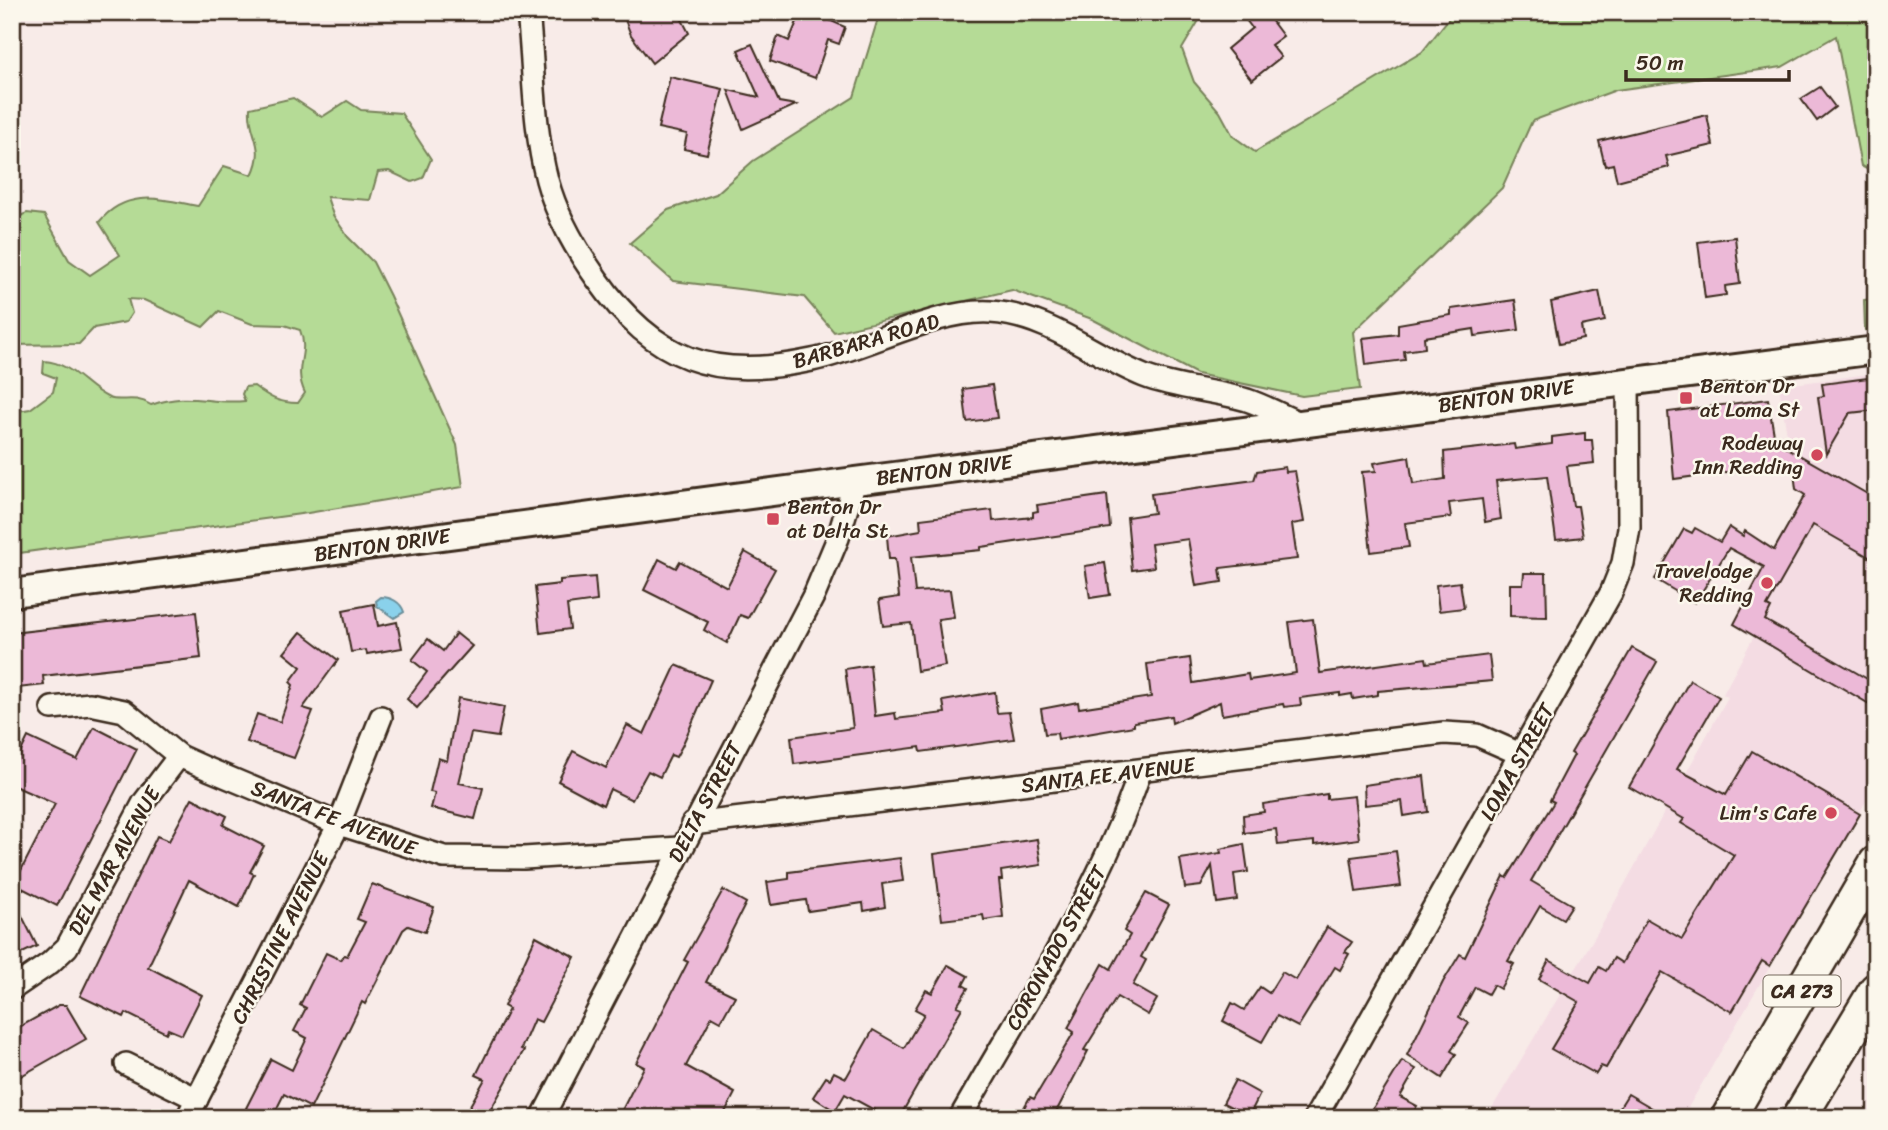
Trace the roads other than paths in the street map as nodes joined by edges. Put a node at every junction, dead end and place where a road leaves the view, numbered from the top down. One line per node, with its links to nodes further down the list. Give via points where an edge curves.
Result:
1 (528, 12): 4 (street, BARBARA ROAD, via 543,159 563,225 608,295 644,334 670,351 696,361 732,366 790,364 959,314 992,312 1045,324 1143,375 1181,388 1247,400)
2 (1876, 350): 3 (street, BENTON DRIVE)
3 (1628, 380): 4 (street, BENTON DRIVE); 9 (street, LOMA STREET, via 1629,528 1623,563 1602,611)
4 (1300, 424): 5 (street, BENTON DRIVE)
5 (855, 481): 6 (street, BENTON DRIVE); 13 (street, DELTA STREET, via 815,593)
6 (12, 593)
7 (52, 708): 10 (street, SANTA FE AVENUE, via 90,704 124,711)
8 (381, 717): 12 (street, CHRISTINE AVENUE)
9 (1520, 754): 11 (street, SANTA FE AVENUE, via 1477,735 1444,733); 23 (street, LOMA STREET)
10 (180, 756): 12 (street, SANTA FE AVENUE); 16 (street, DEL MAR AVENUE, via 144,802 67,947)
11 (1140, 772): 13 (street, SANTA FE AVENUE); 22 (street, CORONADO STREET, via 1102,868)
12 (339, 824): 14 (street, SANTA FE AVENUE, via 410,849 465,859); 19 (street, CHRISTINE AVENUE)
13 (692, 824): 14 (street, DELTA STREET)
14 (680, 848): 21 (street, DELTA STREET)
15 (1876, 863): 24 (main road, CA 273)
16 (12, 989)
17 (1876, 990): 25 (main road, CA 273)
18 (126, 1064): 19 (street)
19 (197, 1099): 20 (street, CHRISTINE AVENUE)
20 (187, 1118)
21 (542, 1118)
22 (960, 1118)
23 (1315, 1118)
24 (1728, 1118)
25 (1799, 1118)

